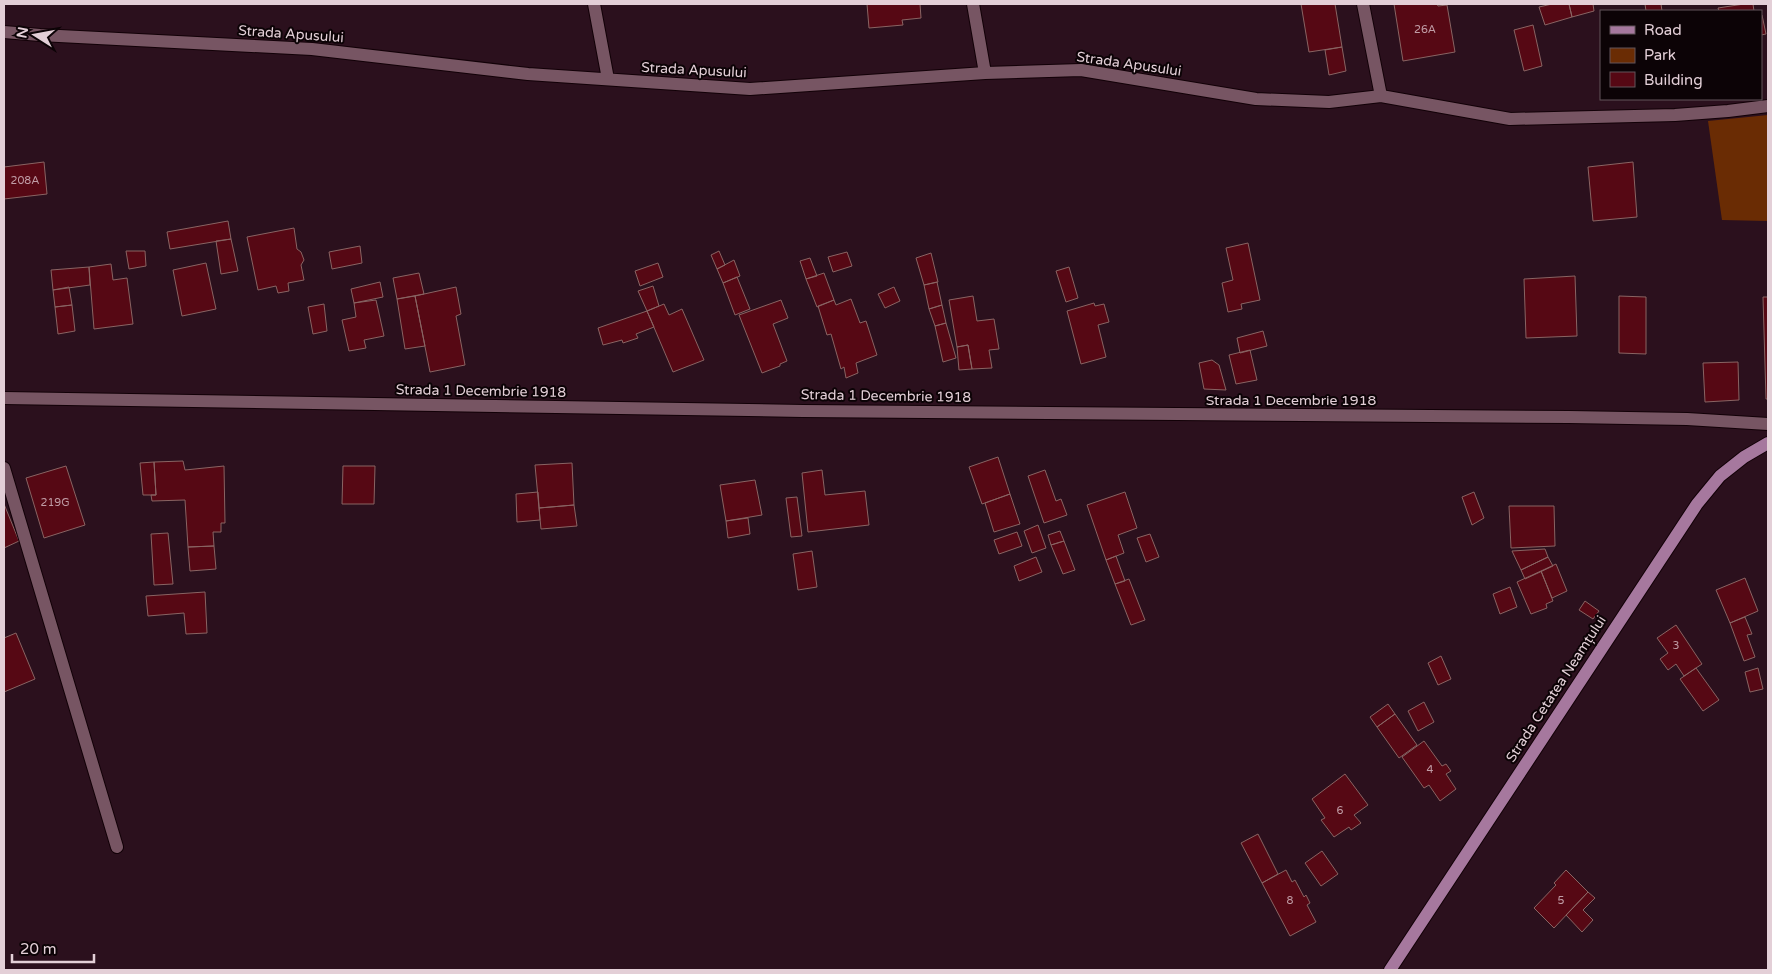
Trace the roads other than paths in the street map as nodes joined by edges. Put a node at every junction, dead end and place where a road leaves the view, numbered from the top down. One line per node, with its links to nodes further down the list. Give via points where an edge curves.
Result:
1 (594, 4): 6 (street)
2 (973, 4): 5 (street)
3 (1363, 4): 7 (street)
4 (4, 32): 6 (street, Strada Apusului, via 312,49 528,74)
5 (985, 73): 6 (street, Strada Apusului, via 750,88); 7 (street, Strada Apusului, via 1081,70 1256,99 1329,102)
6 (608, 79)
7 (1381, 96): 8 (street, Strada Apusului, via 1510,120 1675,115)
8 (1768, 106)
9 (4, 398): 10 (street, Strada 1 Decembrie 1918, via 803,411 1579,418)
10 (1768, 424)
11 (1768, 443): 14 (main road, Strada Cetatea Neamțului, via 1720,476 1697,504)
12 (4, 468): 13 (street)
13 (118, 847)
14 (1390, 970)

